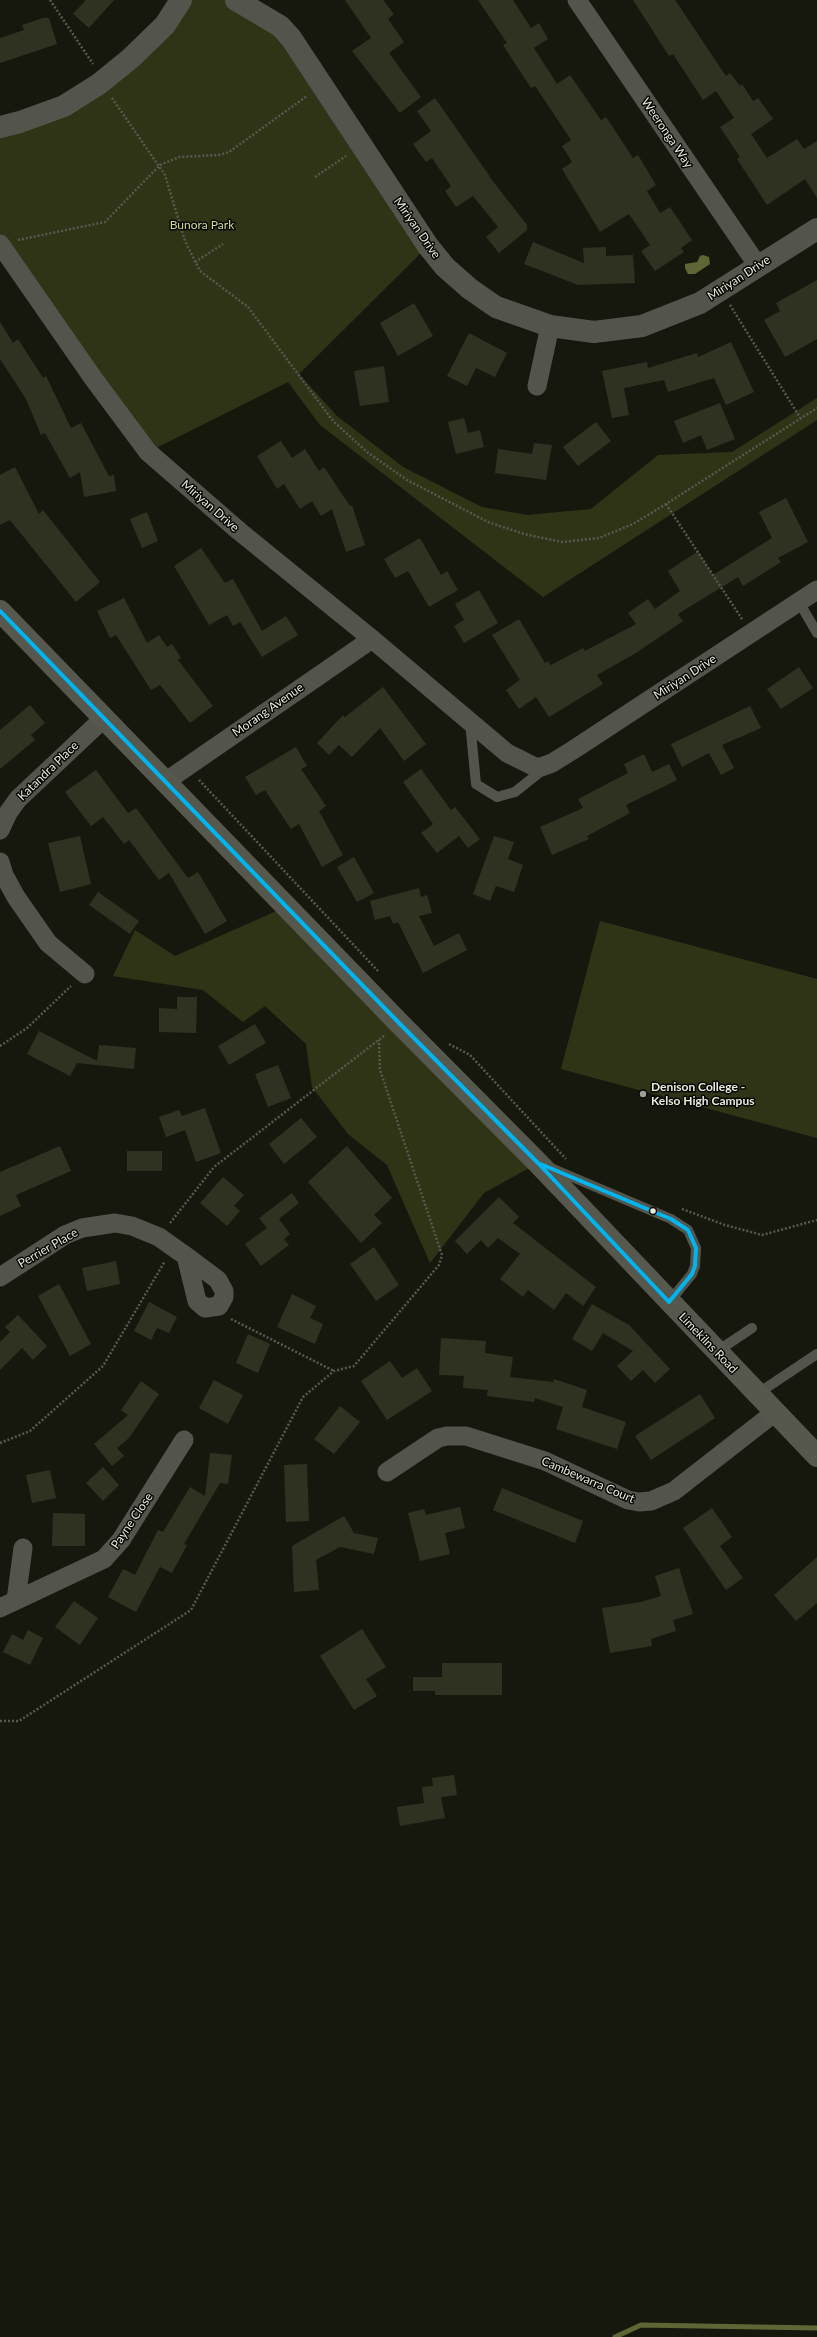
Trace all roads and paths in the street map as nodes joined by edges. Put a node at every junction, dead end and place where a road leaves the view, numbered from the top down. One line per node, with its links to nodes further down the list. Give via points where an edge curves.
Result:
1 (50, 0): 5 (path)
2 (181, 0): 5 (street, via 165,25 131,58)
3 (236, 0): 6 (street, Miriyan Drive, via 280,26)
4 (577, 0): 15 (street, Weeronga Way)
5 (103, 80): 7 (street, via 64,106); 9 (path)
6 (323, 85): 8 (street, Miriyan Drive); 9 (path, via 229,152 179,157)
7 (0, 127)
8 (362, 145): 10 (path); 17 (street, Miriyan Drive, via 428,246 445,267 496,307)
9 (160, 165): 12 (path, via 105,222); 14 (path, via 169,184 185,241)
10 (315, 177)
11 (817, 229): 15 (street, Miriyan Drive)
12 (7, 242): 27 (street, Miriyan Drive, via 93,378 148,452 239,531)
13 (223, 244): 14 (path)
14 (195, 262): 21 (path, via 200,271 248,307 333,421 366,452 407,480 452,505 488,522 524,534 562,542 599,538 633,524)
15 (758, 266): 16 (street, Miriyan Drive)
16 (721, 290): 17 (street, Miriyan Drive, via 688,309 642,326 594,332); 20 (path)
17 (550, 326): 18 (street)
18 (537, 386)
19 (817, 408): 20 (path)
20 (801, 419): 21 (path)
21 (666, 504): 25 (path)
22 (817, 590): 23 (street, Miriyan Drive)
23 (799, 602): 25 (street, Miriyan Drive); 26 (lane)
24 (0, 611): 28 (main road, Limekilns Road)
25 (751, 633): 30 (street, Miriyan Drive)
26 (817, 633)
27 (372, 639): 29 (street, Miriyan Drive); 31 (street, Morang Avenue)
28 (103, 718): 32 (main road, Limekilns Road); 33 (street, Katandra Place, via 18,799)
29 (470, 721): 30 (street, Miriyan Drive, via 507,753 523,762 535,767); 30 (lane, Miriyan Drive, via 476,784 497,797 515,792)
30 (552, 763)
31 (186, 767): 32 (street, Morang Avenue); 35 (path)
32 (165, 782): 37 (main road, Limekilns Road)
33 (0, 830)
34 (0, 862): 36 (street, via 16,897 44,937 64,958)
35 (380, 973)
36 (85, 974): 40 (path, via 27,1028)
37 (400, 1024): 38 (path); 42 (main road, Limekilns Road)
38 (379, 1040): 45 (path, via 214,1167 191,1198); 52 (path, via 380,1070 442,1255 440,1265 354,1366)
39 (445, 1042): 41 (path, via 470,1055)
40 (0, 1046)
41 (568, 1161)
42 (538, 1163): 47 (main road, Limekilns Road); 47 (lane, via 672,1220 688,1230 696,1248 695,1266 692,1274)
43 (674, 1206): 44 (path, via 725,1225 762,1235)
44 (817, 1220)
45 (173, 1247): 46 (street, Perrier Place, via 132,1226 115,1223 82,1228); 48 (street, via 198,1301 205,1308); 48 (street, Perrier Place, via 222,1285 224,1297); 56 (path, via 103,1366 30,1431)
46 (0, 1277)
47 (669, 1302): 50 (main road, Limekilns Road)
48 (219, 1306): 52 (path, via 232,1320)
49 (752, 1328): 50 (lane)
50 (716, 1352): 53 (main road, Limekilns Road)
51 (817, 1354): 53 (lane)
52 (334, 1371): 61 (path, via 302,1397 191,1610 19,1721)
53 (757, 1394): 54 (main road, Limekilns Road)
54 (774, 1413): 57 (main road, Limekilns Road); 58 (street, Cambewarra Court, via 674,1491 652,1501 628,1500 545,1461 466,1436 438,1438)
55 (184, 1440): 60 (street, Payne Close, via 121,1540 104,1559)
56 (0, 1443)
57 (817, 1456)
58 (386, 1472)
59 (23, 1548): 60 (street, Payne Close)
60 (8, 1604)
61 (0, 1721)

